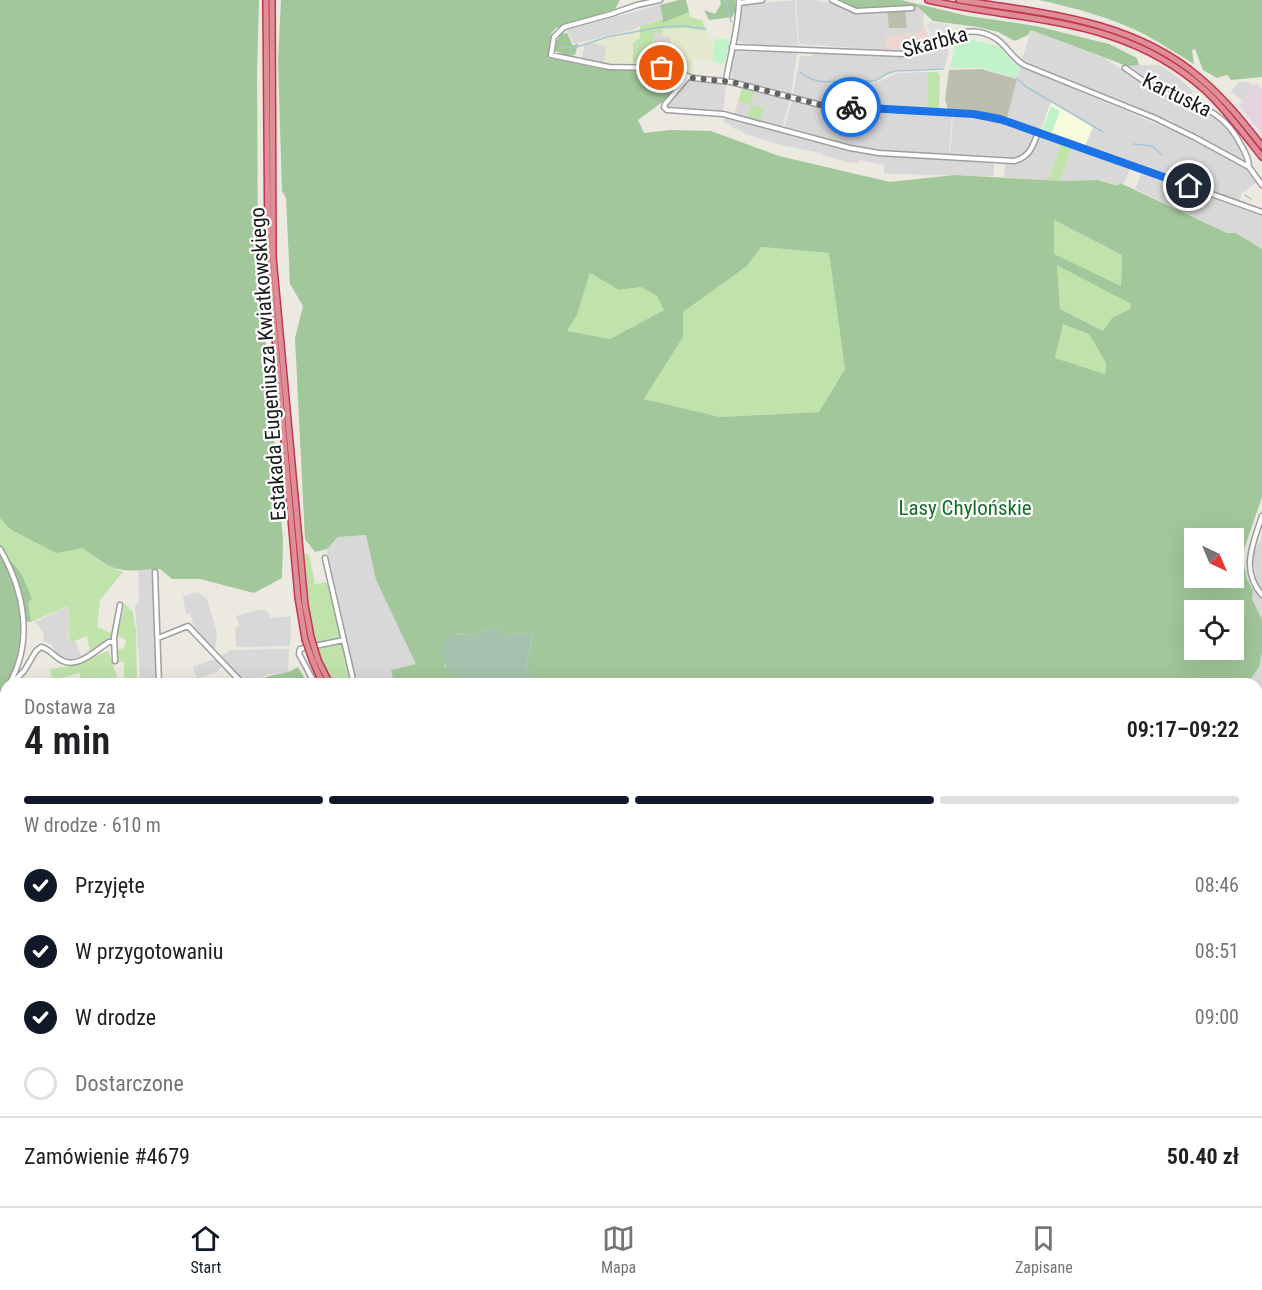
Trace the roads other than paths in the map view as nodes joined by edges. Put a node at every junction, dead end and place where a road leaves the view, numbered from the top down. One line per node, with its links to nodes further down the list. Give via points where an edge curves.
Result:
1 (266, 0): 19 (highway, Estakada Eugeniusza Kwiatkowskiego)
2 (272, 0): 19 (highway, Estakada Eugeniusza Kwiatkowskiego)
3 (660, 0): 12 (street, via 564,27 554,37 551,55 609,67 662,68)
4 (762, 0): 8 (street)
5 (832, 0): 9 (street, via 854,10)
6 (928, 0): 16 (highway, via 1064,23 1134,45 1167,62 1205,91)
7 (959, 0): 15 (highway, via 1076,19 1147,44 1205,82)
8 (739, 1): 10 (street)
9 (912, 8)
10 (732, 47): 13 (street); 17 (street, Skarbka, via 905,54 962,32 982,32 998,40 1024,65 1155,118)
11 (1125, 68): 17 (street, Kartuska, via 1158,89 1217,114 1240,142)
12 (688, 76): 13 (street); 14 (street, via 665,104 667,110 723,114 869,151 1009,161 1027,154)
13 (726, 81): 14 (street, via 825,106 973,114)
14 (1038, 132): 20 (street)
15 (1262, 146)
16 (1262, 157)
17 (1249, 167): 18 (street, Kartuska)
18 (1262, 185)
19 (269, 191): 31 (highway, Estakada Eugeniusza Kwiatkowskiego, bridge, via 278,347 305,605)
20 (1262, 212)
21 (1262, 516): 25 (street, via 1248,564 1253,584)
22 (0, 549): 32 (street, via 20,596 24,622)
23 (325, 558): 28 (street)
24 (155, 572): 27 (street)
25 (1262, 595)
26 (120, 605): 29 (street)
27 (158, 638): 34 (street); 35 (street, via 188,626)
28 (344, 640): 36 (street, via 300,649); 39 (street)
29 (114, 642): 30 (street); 33 (street, via 74,663 62,661 41,647)
30 (116, 661)
31 (316, 661): 37 (highway, Estakada Eugeniusza Kwiatkowskiego); 38 (highway, Estakada Eugeniusza Kwiatkowskiego)
32 (13, 678)
33 (16, 678)
34 (159, 678)
35 (237, 678)
36 (312, 678)
37 (321, 678)
38 (326, 678)
39 (353, 678)

